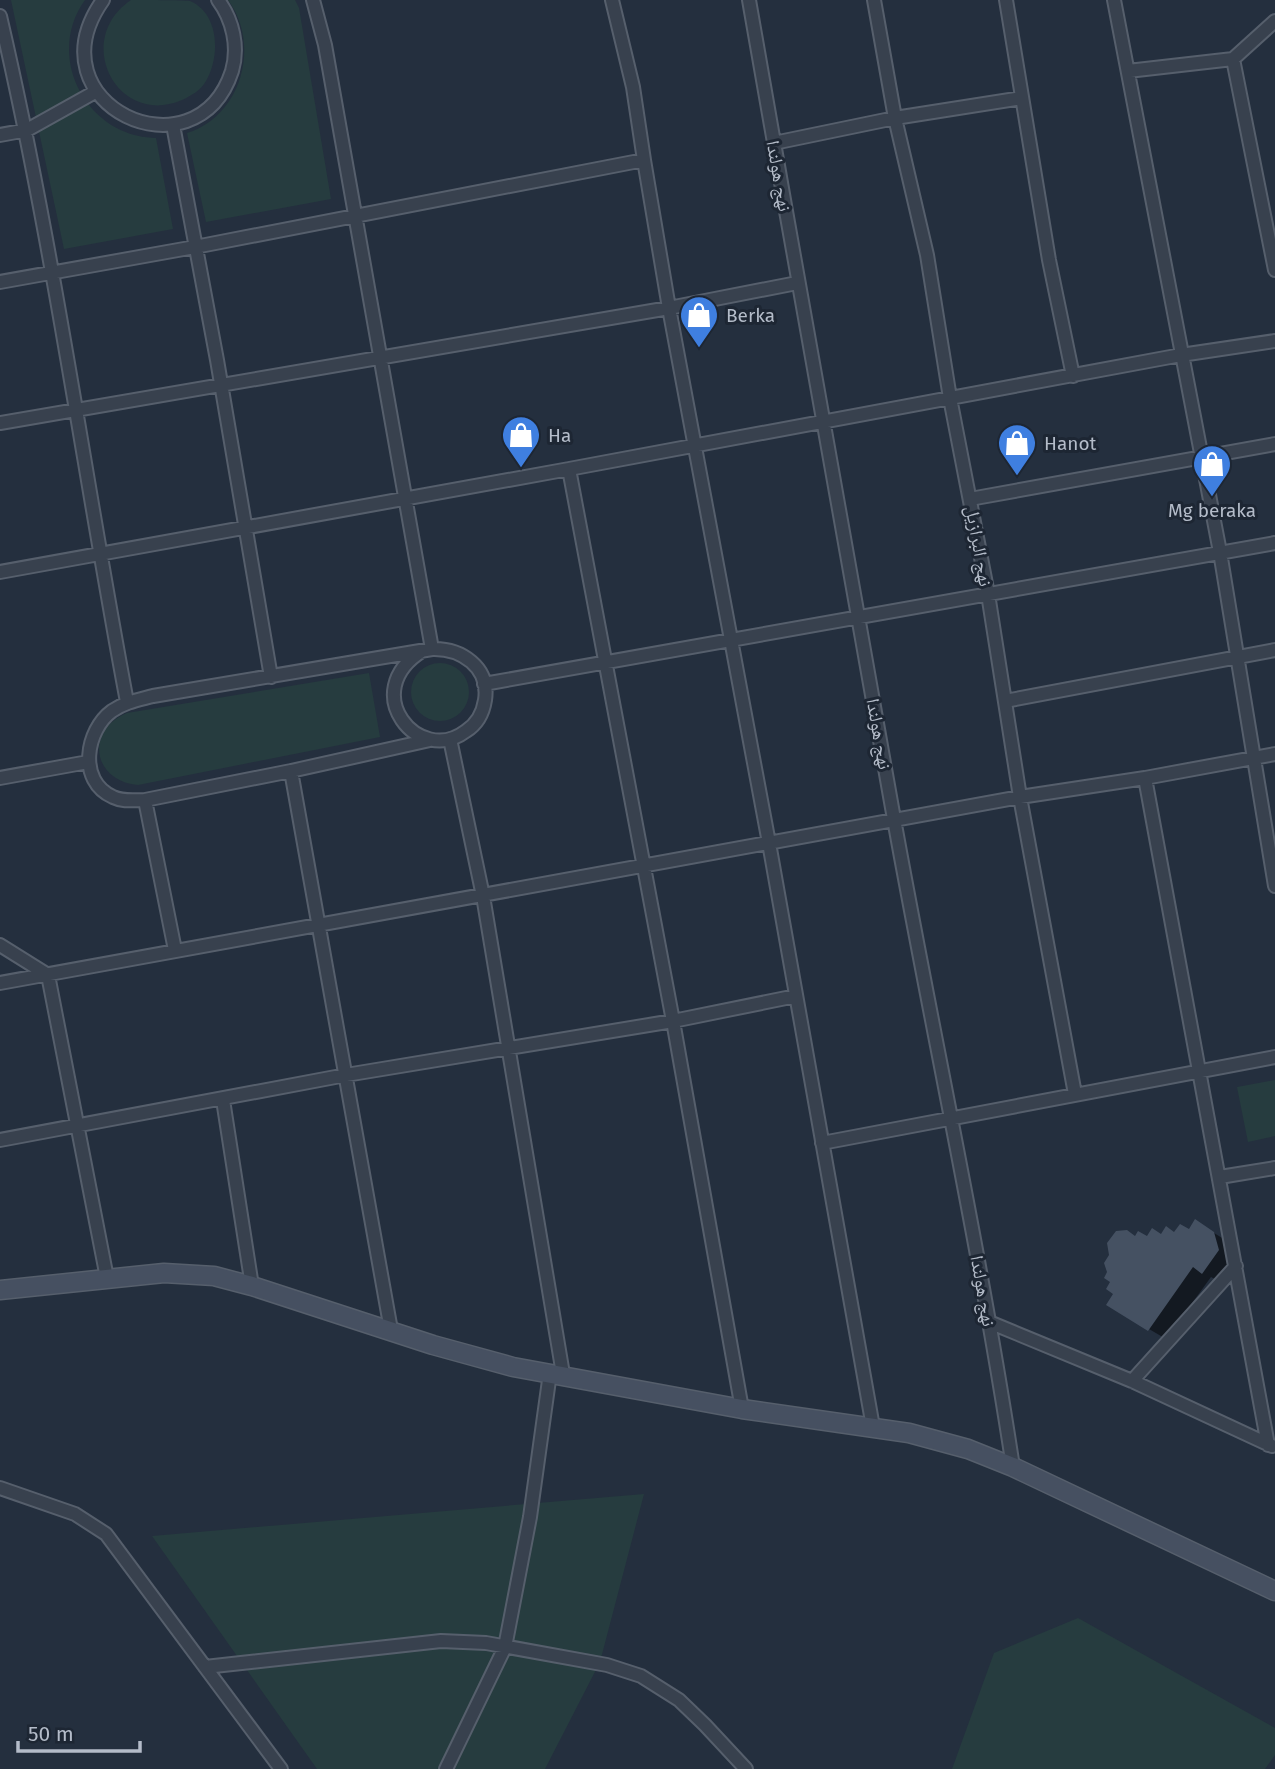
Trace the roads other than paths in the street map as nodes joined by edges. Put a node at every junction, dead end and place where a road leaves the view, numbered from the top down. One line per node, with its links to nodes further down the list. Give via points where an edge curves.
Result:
1 (103, 0): 13 (street, via 92,15 85,38 85,61)
2 (219, 0): 16 (street, via 235,37 235,61 227,85 212,104)
3 (313, 0): 21 (street)
4 (612, 0): 20 (street)
5 (749, 0): 19 (street, نهج هولندا)
6 (874, 0): 15 (street, نهج البرازيل)
7 (1006, 0): 14 (street)
8 (1114, 0): 12 (street)
9 (0, 16): 17 (street)
10 (1275, 21): 11 (street)
11 (1233, 59): 12 (street); 23 (street)
12 (1128, 71): 29 (street)
13 (95, 92): 16 (street, via 123,116 145,124); 17 (street)
14 (1022, 98): 15 (street); 31 (street)
15 (895, 118): 19 (street); 33 (street, نهج البرازيل, via 927,255)
16 (173, 125): 22 (street)
17 (27, 130): 18 (street); 24 (street)
18 (0, 135)
19 (774, 143): 26 (street, نهج هولندا)
20 (644, 160): 21 (street); 27 (street)
21 (356, 216): 22 (street); 30 (street)
22 (195, 247): 24 (street); 32 (street)
23 (1275, 270)
24 (52, 272): 25 (street); 34 (street)
25 (0, 282)
26 (797, 283): 27 (street); 35 (street, نهج هولندا)
27 (669, 308): 30 (street); 38 (street)
28 (1275, 341): 29 (street)
29 (1181, 355): 31 (street); 39 (street)
30 (380, 357): 32 (street); 41 (street)
31 (1073, 376): 33 (street)
32 (221, 385): 34 (street); 43 (street)
33 (950, 398): 35 (street); 42 (street, نهج البرازيل)
34 (75, 410): 36 (street); 46 (street)
35 (824, 421): 38 (street); 49 (street, نهج هولندا)
36 (0, 423)
37 (1275, 443): 39 (street)
38 (695, 446): 40 (street); 50 (street)
39 (1201, 458): 42 (street); 45 (street)
40 (569, 470): 41 (street); 54 (street)
41 (405, 498): 43 (street); 51 (street)
42 (970, 499): 48 (street, نهج البرازيل)
43 (245, 527): 46 (street); 55 (street)
44 (1275, 543): 45 (street)
45 (1220, 552): 48 (street); 53 (street)
46 (99, 554): 47 (street); 58 (street)
47 (0, 572)
48 (988, 594): 49 (street); 57 (street, نهج البرازيل)
49 (858, 617): 50 (street); 69 (street, نهج هولندا)
50 (731, 640): 54 (street); 70 (street)
51 (427, 650): 55 (street); 56 (street, via 459,652 480,671); 60 (street, via 409,659 400,671 393,699 406,726)
52 (1275, 650): 53 (street)
53 (1237, 658): 57 (street); 62 (street)
54 (604, 662): 56 (street); 71 (street)
55 (271, 677): 58 (street)
56 (485, 684): 59 (street, via 486,698 475,725)
57 (1005, 701): 67 (street, نهج البرازيل)
58 (127, 702): 63 (street, via 99,723)
59 (450, 739): 60 (street); 73 (street)
60 (432, 740): 64 (street)
61 (1275, 754): 62 (street)
62 (1253, 758): 66 (street); 72 (street)
63 (88, 762): 65 (street); 68 (street, via 102,790 127,801)
64 (291, 771): 68 (street); 74 (street)
65 (0, 778)
66 (1145, 778): 67 (street); 83 (street)
67 (1020, 797): 69 (street); 85 (street, نهج البرازيل)
68 (145, 800): 76 (street)
69 (894, 820): 70 (street); 87 (street, نهج هولندا)
70 (769, 843): 71 (street); 79 (street)
71 (644, 867): 73 (street); 80 (street)
72 (1275, 886)
73 (483, 895): 74 (street); 81 (street)
74 (319, 923): 76 (street); 84 (street)
75 (0, 945): 77 (street)
76 (175, 950): 77 (street)
77 (48, 975): 78 (street); 88 (street)
78 (0, 983)
79 (796, 996): 80 (street); 90 (street)
80 (673, 1021): 81 (street); 101 (street)
81 (510, 1049): 84 (street); 99 (street)
82 (1275, 1057): 83 (street)
83 (1198, 1071): 85 (street); 92 (street)
84 (346, 1075): 86 (street); 98 (street)
85 (1075, 1094): 87 (street)
86 (223, 1100): 88 (street); 95 (street)
87 (951, 1117): 90 (street); 97 (street, نهج هولندا)
88 (78, 1126): 89 (street); 94 (street)
89 (0, 1140)
90 (822, 1143): 102 (street)
91 (1275, 1168): 92 (street)
92 (1220, 1177): 93 (street)
93 (1236, 1266): 100 (street); 103 (street)
94 (107, 1278): 95 (street, via 189,1273); 96 (street)
95 (252, 1286): 98 (street)
96 (0, 1290)
97 (989, 1322): 100 (street); 104 (street, نهج هولندا)
98 (391, 1329): 99 (street, via 475,1357)
99 (556, 1373): 101 (street); 107 (street)
100 (1132, 1381): 103 (street)
101 (742, 1409): 102 (street)
102 (873, 1427): 104 (street, via 968,1448)
103 (1272, 1446)
104 (1013, 1467): 106 (street)
105 (0, 1488): 108 (street, via 75,1514 106,1534)
106 (1275, 1591)
107 (505, 1647): 108 (street, via 441,1641); 110 (street); 111 (street, via 626,1669 641,1676 679,1700)
108 (205, 1667): 109 (street)
109 (281, 1769)
110 (446, 1769)
111 (746, 1769)

